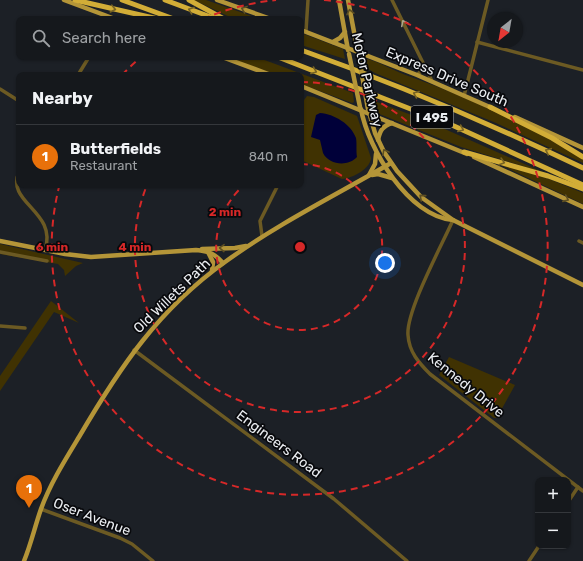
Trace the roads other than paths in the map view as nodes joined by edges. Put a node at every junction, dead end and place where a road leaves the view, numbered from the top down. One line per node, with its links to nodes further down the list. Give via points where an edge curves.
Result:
1 (64, 0): 12 (main road)
2 (75, 0): 13 (highway, one-way to 13)
3 (122, 0): 14 (highway)
4 (165, 0): 15 (highway, one-way to 4)
5 (189, 0): 16 (highway)
6 (217, 0): 17 (main road, one-way to 6)
7 (308, 0): 18 (street)
8 (339, 0): 20 (main road, Motor Parkway)
9 (348, 0): 25 (main road, Motor Parkway, one-way to 9)
10 (392, 0): 29 (street, one-way to 10)
11 (488, 0): 22 (street)
12 (104, 16)
13 (145, 16)
14 (166, 16)
15 (208, 16)
16 (218, 16)
17 (262, 16)
18 (304, 25)
19 (304, 31): 21 (main road, Express Drive South)
20 (345, 32): 21 (main road); 23 (main road, Motor Parkway)
21 (333, 42): 23 (main road, Express Drive South)
22 (477, 42): 30 (street); 37 (street)
23 (347, 48): 25 (main road, Express Drive South); 40 (main road, Motor Parkway, bridge)
24 (304, 51): 50 (highway, I 495, one-way to 24, via 453,109)
25 (358, 52): 33 (main road, Express Drive South); 41 (main road, Motor Parkway, bridge)
26 (87, 60): 31 (street)
27 (230, 60): 32 (main road)
28 (286, 60): 53 (highway, I 495, one-way to 53, via 454,126)
29 (425, 67): 33 (street); 34 (street)
30 (583, 70)
31 (80, 72)
32 (263, 72)
33 (417, 75): 34 (main road, Express Drive South)
34 (432, 82): 37 (main road, Express Drive South)
35 (304, 87): 40 (main road)
36 (0, 89): 38 (street)
37 (464, 96): 39 (main road, Express Drive South)
38 (16, 99)
39 (490, 107): 44 (main road, Express Drive South); 47 (highway, via 552,138)
40 (361, 108): 41 (main road); 45 (main road, Motor Parkway, via 366,129)
41 (369, 111): 42 (main road); 43 (main road, Motor Parkway)
42 (393, 123): 43 (main road, via 383,127); 46 (main road)
43 (378, 140): 48 (main road, Motor Parkway, one-way to 43)
44 (583, 148)
45 (376, 152): 49 (main road, Motor Parkway); 51 (main road, via 375,164)
46 (464, 152): 56 (highway, one-way to 56, via 548,176); 57 (main road, one-way to 57)
47 (583, 158)
48 (391, 163): 49 (main road, Old Willets Path); 58 (main road, Motor Parkway, one-way to 48, via 420,197)
49 (385, 166): 51 (main road, Old Willets Path); 52 (main road, Motor Parkway)
50 (583, 168)
51 (369, 176): 52 (main road, via 378,174); 59 (main road, Old Willets Path)
52 (395, 180): 58 (main road, Motor Parkway, via 424,208 443,219)
53 (583, 185)
54 (18, 188): 62 (street, via 47,230 49,237)
55 (276, 188): 59 (street, via 260,221)
56 (583, 189)
57 (583, 207)
58 (453, 220): 69 (main road, Motor Parkway); 73 (street, Kennedy Drive, via 410,316 408,334 412,352 430,374)
59 (262, 236): 61 (main road, Old Willets Path)
60 (0, 242): 62 (main road)
61 (248, 245): 63 (main road, one-way to 63); 67 (main road, Old Willets Path)
62 (45, 250): 63 (main road, via 91,257)
63 (196, 250): 64 (main road)
64 (208, 251): 67 (main road); 68 (main road, via 213,262)
65 (0, 252): 66 (street)
66 (47, 261)
67 (223, 263): 68 (main road, Old Willets Path)
68 (211, 273): 72 (main road, Old Willets Path, via 158,322)
69 (583, 285)
70 (0, 326): 71 (street)
71 (25, 328)
72 (134, 350): 76 (main road, Old Willets Path, via 68,456); 80 (street, Engineers Road, via 329,496)
73 (578, 487): 74 (street, Kennedy Drive); 75 (street)
74 (583, 491)
75 (571, 498)
76 (41, 509): 78 (main road, Old Willets Path); 79 (street, Oser Avenue, via 120,538)
77 (537, 549): 81 (street)
78 (24, 561)
79 (153, 561)
80 (407, 561)
81 (529, 561)

